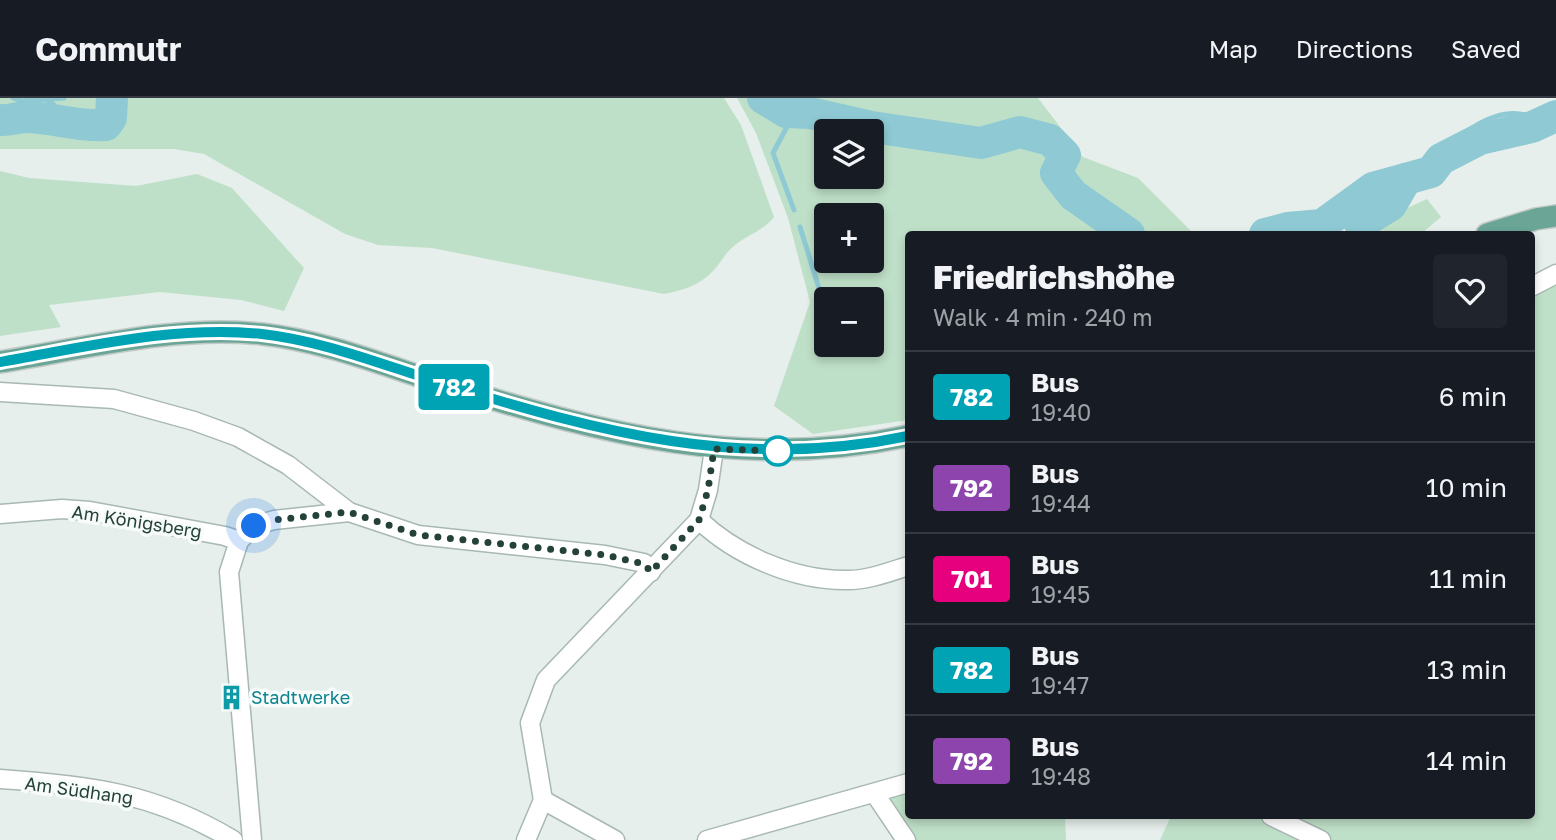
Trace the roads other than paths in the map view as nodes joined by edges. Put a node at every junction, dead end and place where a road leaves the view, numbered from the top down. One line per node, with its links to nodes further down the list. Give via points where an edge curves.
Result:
1 (1556, 216): 2 (main road)
2 (1497, 231)
3 (1556, 274): 4 (street)
4 (1535, 285)
5 (0, 362): 8 (main road, via 174,334 262,334 316,344 603,429)
6 (0, 392): 9 (street, via 114,399 194,421 239,437 288,465)
7 (905, 437): 8 (main road, via 784,451)
8 (714, 449): 11 (street)
9 (349, 512): 12 (street, via 274,520 254,526); 14 (street, via 418,535 624,558 644,564)
10 (0, 514): 12 (street, Am Königsberg, via 90,510)
11 (699, 520): 13 (street, via 719,539 747,555 795,572 846,580); 14 (street)
12 (239, 541): 21 (street, via 229,572)
13 (905, 567)
14 (651, 572): 18 (street, via 546,680 536,699 530,723)
15 (0, 779): 20 (street, Am Südhang, via 118,792 194,817)
16 (905, 784): 17 (street)
17 (875, 794): 24 (street); 25 (street)
18 (543, 800): 22 (street); 23 (street)
19 (1277, 819): 26 (street)
20 (233, 840)
21 (252, 840)
22 (526, 840)
23 (615, 840)
24 (708, 840)
25 (906, 840)
26 (1321, 840)

